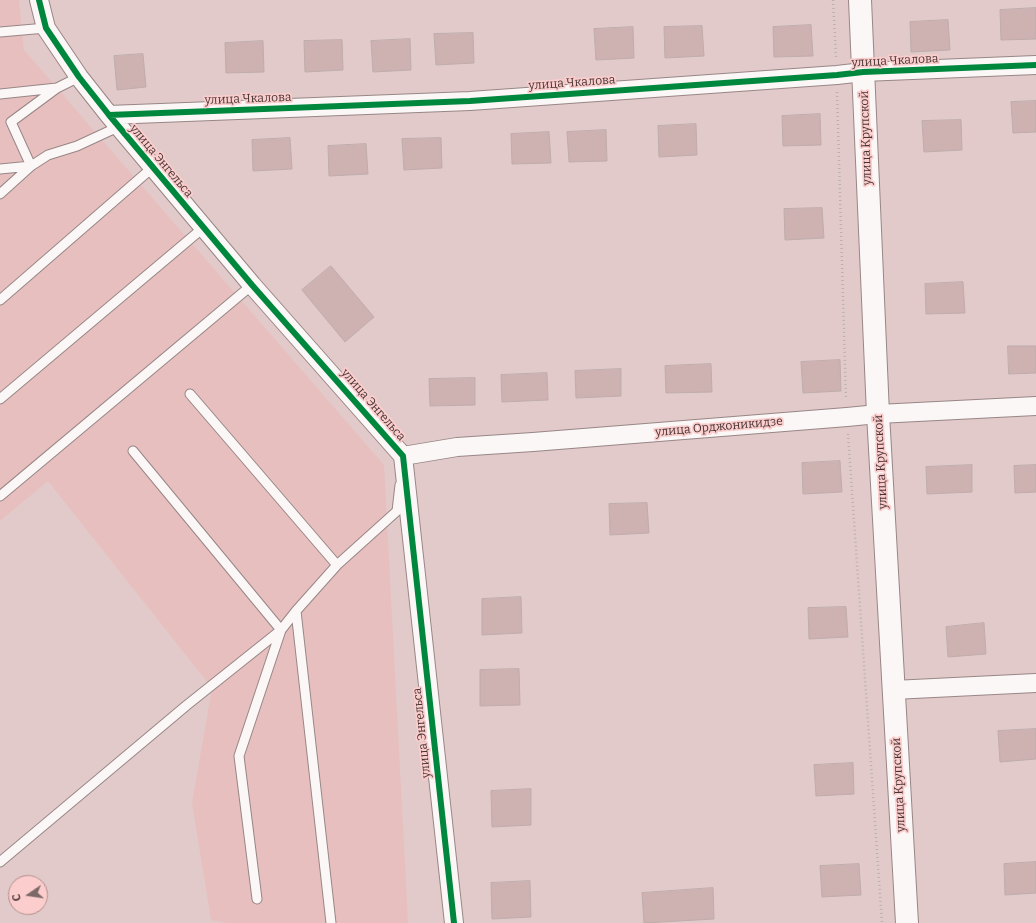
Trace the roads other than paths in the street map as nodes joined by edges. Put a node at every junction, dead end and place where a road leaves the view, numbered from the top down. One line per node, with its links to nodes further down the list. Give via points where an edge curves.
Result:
1 (39, 0): 3 (street, улица Энгельса)
2 (860, 0): 6 (main road, улица Крупской)
3 (46, 28): 4 (lane); 7 (street, улица Энгельса)
4 (0, 32)
5 (1036, 65): 6 (street, улица Чкалова)
6 (864, 72): 10 (street, улица Чкалова, via 470,101); 21 (main road, улица Крупской)
7 (79, 77): 8 (lane); 10 (street, улица Энгельса)
8 (57, 88): 9 (lane); 11 (lane, via 11,122)
9 (0, 94)
10 (113, 121): 11 (lane, via 77,146 48,155); 12 (street, улица Энгельса)
11 (31, 166): 13 (lane); 14 (lane)
12 (152, 168): 15 (street, улица Энгельса); 17 (lane)
13 (0, 169)
14 (0, 194)
15 (203, 228): 16 (street, улица Энгельса); 19 (lane)
16 (252, 285): 23 (street, улица Энгельса); 24 (lane)
17 (0, 300)
18 (190, 394): 25 (lane)
19 (0, 399)
20 (1036, 406): 21 (street, улица Орджоникидзе)
21 (878, 414): 23 (street, улица Орджоникидзе, via 457,447); 29 (main road, улица Крупской)
22 (133, 451): 27 (lane)
23 (403, 456): 25 (lane, via 397,511); 33 (street, улица Энгельса)
24 (0, 496)
25 (337, 565): 26 (lane)
26 (296, 611): 27 (lane); 32 (lane)
27 (281, 630): 30 (lane, via 187,705); 31 (lane, via 239,756)
28 (1036, 683): 29 (street)
29 (893, 690): 34 (main road, улица Крупской)
30 (0, 862)
31 (257, 899)
32 (331, 923)
33 (454, 923)
34 (907, 923)

